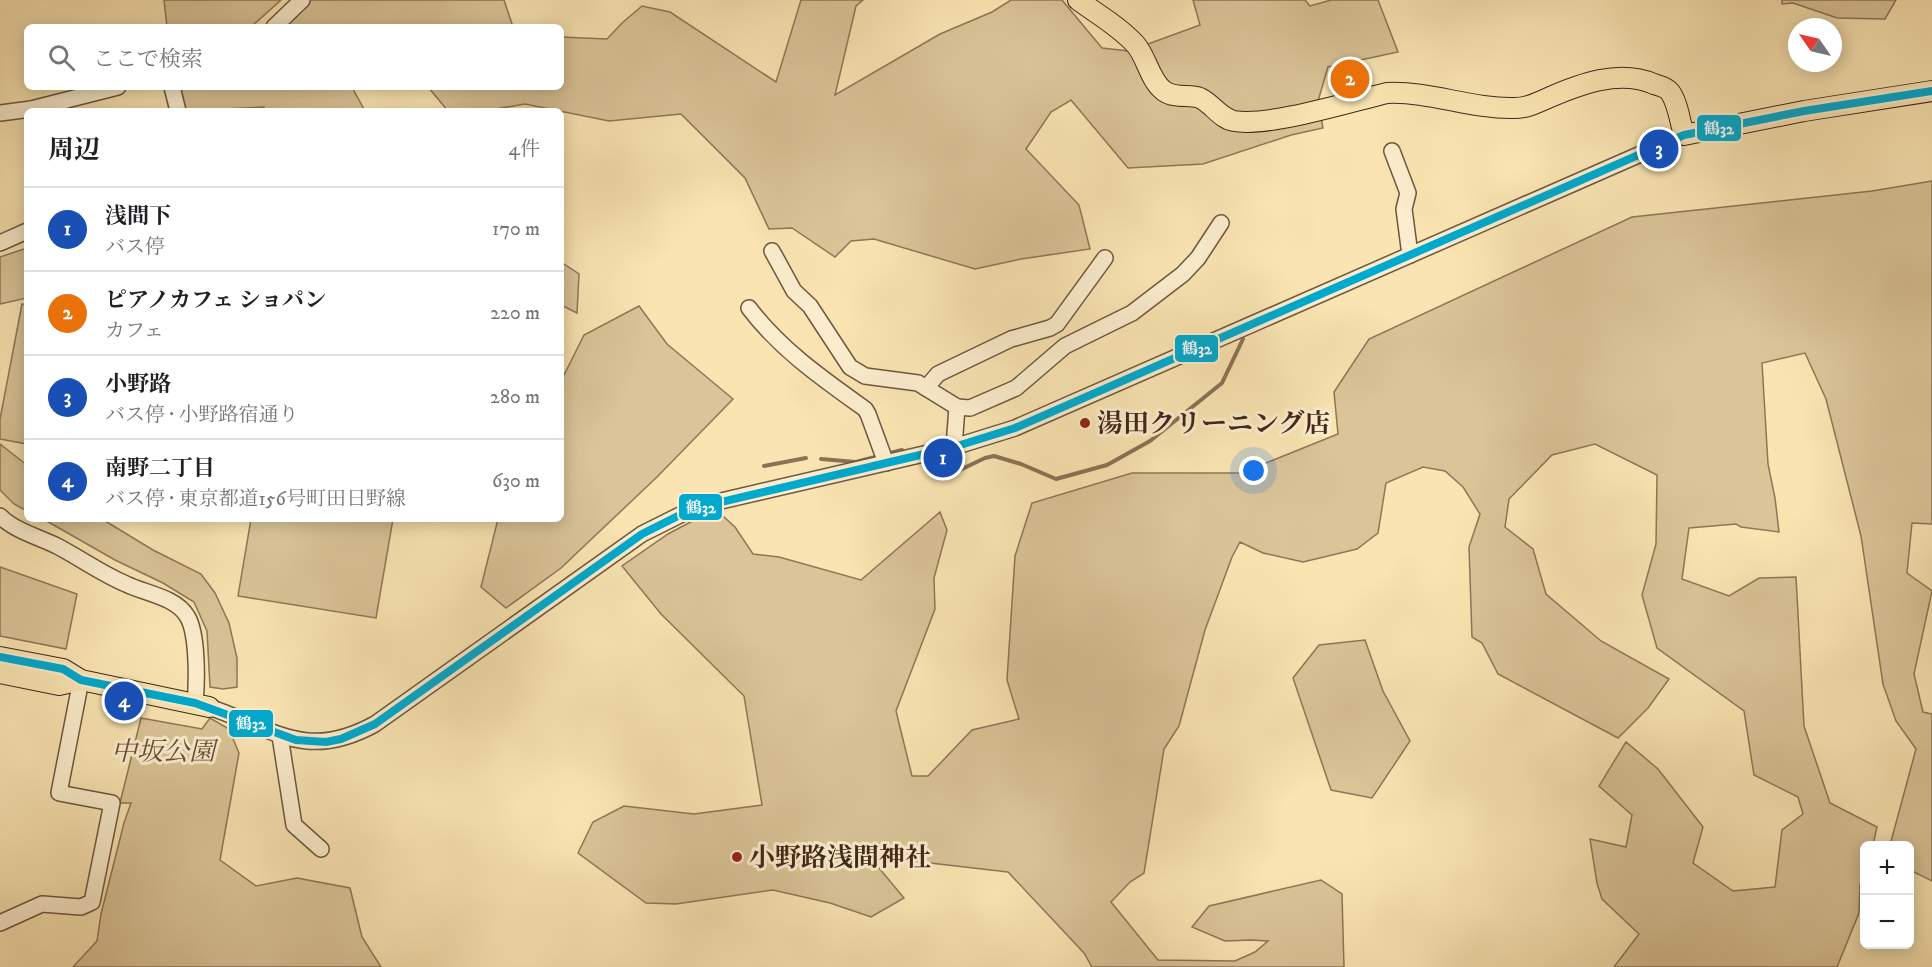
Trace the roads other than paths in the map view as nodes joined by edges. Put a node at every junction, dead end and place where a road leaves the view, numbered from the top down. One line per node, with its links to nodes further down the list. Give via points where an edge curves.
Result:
1 (302, 0): 3 (street)
2 (1078, 0): 11 (main road, via 1131,40 1165,92 1198,98 1234,121 1282,117 1387,93 1521,108 1591,81 1624,78 1667,88)
3 (277, 24)
4 (106, 90): 7 (street)
5 (173, 90): 8 (street)
6 (1932, 91): 11 (main road)
7 (36, 108)
8 (177, 108)
9 (24, 110): 10 (street)
10 (0, 113)
11 (1684, 135): 17 (street)
12 (1392, 151): 17 (street, via 1408,193 1404,209)
13 (1221, 223): 21 (street, via 1183,274 1132,313 1065,346 1016,388 970,408)
14 (24, 232): 15 (street)
15 (0, 243)
16 (772, 251): 20 (street, via 794,291 810,306 850,367 865,376 918,383)
17 (1410, 255): 22 (street, via 1015,428)
18 (1105, 258): 20 (street, via 1057,324 1011,339 948,369)
19 (750, 308): 23 (street, via 802,364 865,409)
20 (926, 388): 21 (street)
21 (957, 407): 22 (street)
22 (954, 447): 23 (street)
23 (886, 463): 29 (street, via 692,509 642,534 375,724 341,739 309,742)
24 (0, 516): 28 (street, via 184,612 192,627)
25 (0, 657): 27 (main road, via 63,669)
26 (0, 673): 27 (main road, via 59,685)
27 (81, 680): 28 (main road); 31 (street, via 59,793 112,803 92,902 81,907 42,904)
28 (202, 705): 29 (street)
29 (280, 736): 30 (street, via 294,825)
30 (321, 849)
31 (0, 922)

